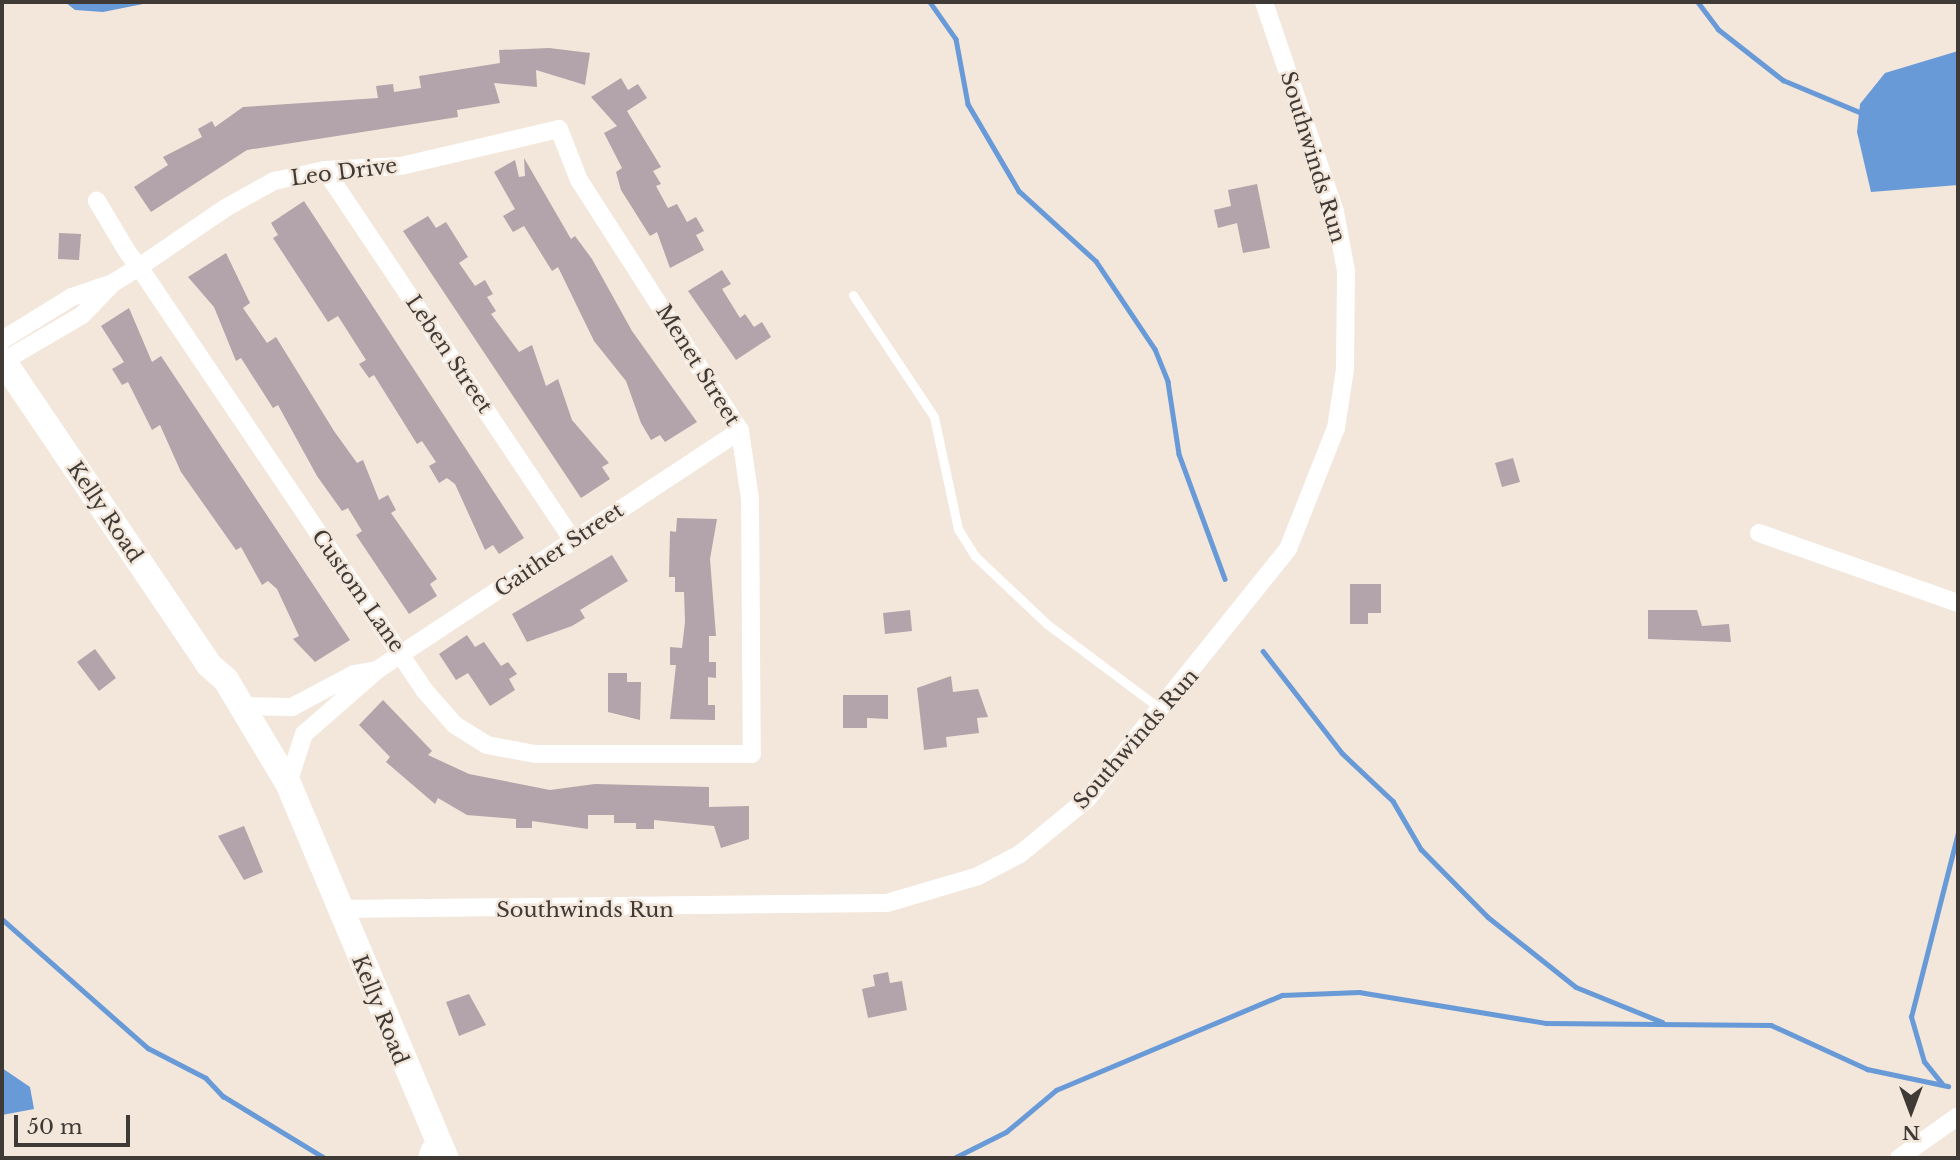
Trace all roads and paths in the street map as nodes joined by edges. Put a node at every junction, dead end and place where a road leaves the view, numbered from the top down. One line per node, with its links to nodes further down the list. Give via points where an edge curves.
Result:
1 (1264, 2): 16 (street, Southwinds Run, via 1335,212 1346,271 1345,369 1336,428 1288,549)
2 (559, 129): 3 (street, Leo Drive, via 401,166); 8 (street, Menet Street, via 579,180)
3 (325, 170): 5 (street, Leo Drive, via 274,181); 10 (street, Leben Street)
4 (97, 201): 5 (street, Custom Lane)
5 (139, 267): 7 (street, Leo Drive, via 113,283 82,315); 12 (street, Custom Lane)
6 (853, 295): 16 (lane, via 934,417 958,529 975,556 1048,624)
7 (2, 356): 13 (street, Kelly Road)
8 (740, 431): 10 (street, Gaither Street); 17 (street, Menet Street, via 750,499)
9 (1759, 533): 11 (street)
10 (572, 539): 12 (street, Gaither Street)
11 (1958, 603)
12 (403, 656): 14 (street, Gaither Street); 17 (street, Custom Lane, via 454,724 487,745 535,754)
13 (209, 665): 15 (street, Kelly Road); 19 (street, Kelly Road, via 286,807)
14 (377, 670): 15 (street, Gaither Street, via 354,674 292,708); 18 (street, Gaither Street, via 304,734)
15 (243, 706): 18 (street, Kelly Road)
16 (1162, 710): 20 (street, Southwinds Run, via 1053,830 1020,854 942,891 828,909)
17 (752, 754)
18 (288, 783): 19 (street, Kelly Road)
19 (303, 824): 20 (street, Kelly Road)
20 (339, 909): 22 (street, Kelly Road, via 424,1118)
21 (1958, 1116): 23 (street)
22 (434, 1156)
23 (1899, 1158)

